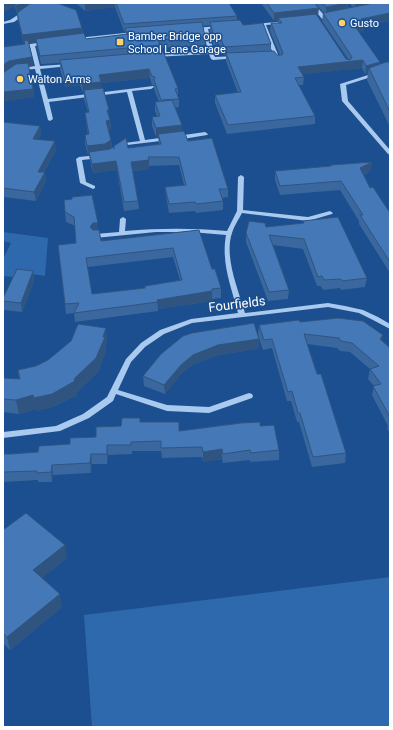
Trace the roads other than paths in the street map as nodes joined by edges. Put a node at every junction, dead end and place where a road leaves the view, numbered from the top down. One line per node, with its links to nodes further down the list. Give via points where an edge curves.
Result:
1 (39, 3): 7 (street, via 12,21)
2 (311, 3): 4 (street)
3 (331, 17): 4 (street)
4 (324, 18): 5 (street)
5 (317, 19)
6 (291, 22): 8 (street)
7 (3, 23)
8 (263, 24): 9 (street); 19 (street)
9 (249, 25)
10 (227, 26): 11 (street)
11 (205, 28): 12 (street); 18 (street)
12 (186, 29)
13 (139, 32): 14 (street)
14 (72, 40)
15 (48, 43): 16 (street)
16 (32, 45): 17 (street); 25 (street)
17 (3, 49)
18 (212, 52): 20 (street); 22 (street, via 213,59)
19 (276, 55): 21 (street); 23 (street)
20 (148, 56)
21 (268, 56)
22 (245, 57)
23 (279, 62)
24 (76, 65): 25 (street)
25 (38, 68): 27 (street); 30 (street)
26 (390, 69): 35 (street, via 343,84 345,101)
27 (16, 70)
28 (151, 88): 29 (street)
29 (129, 91): 30 (street); 33 (street)
30 (46, 101): 31 (street)
31 (50, 119)
32 (205, 134): 33 (street)
33 (143, 142): 34 (street, via 126,144)
34 (114, 152)
35 (390, 153)
36 (101, 156): 38 (street, via 79,159 83,183)
37 (241, 177): 39 (street)
38 (93, 187)
39 (240, 211): 40 (street, via 308,219); 42 (street)
40 (330, 213)
41 (123, 219): 43 (street)
42 (229, 233): 43 (street, via 156,230); 45 (street, via 228,265)
43 (122, 234): 44 (street)
44 (95, 236)
45 (242, 315): 46 (street, Fourfields, via 328,305 366,312); 47 (street, Fourfields, via 191,321 162,332 143,345 128,361)
46 (390, 327)
47 (113, 391): 48 (street, via 167,408 209,410); 49 (street, Fourfields, via 110,399 86,416 57,429)
48 (249, 396)
49 (3, 435)

